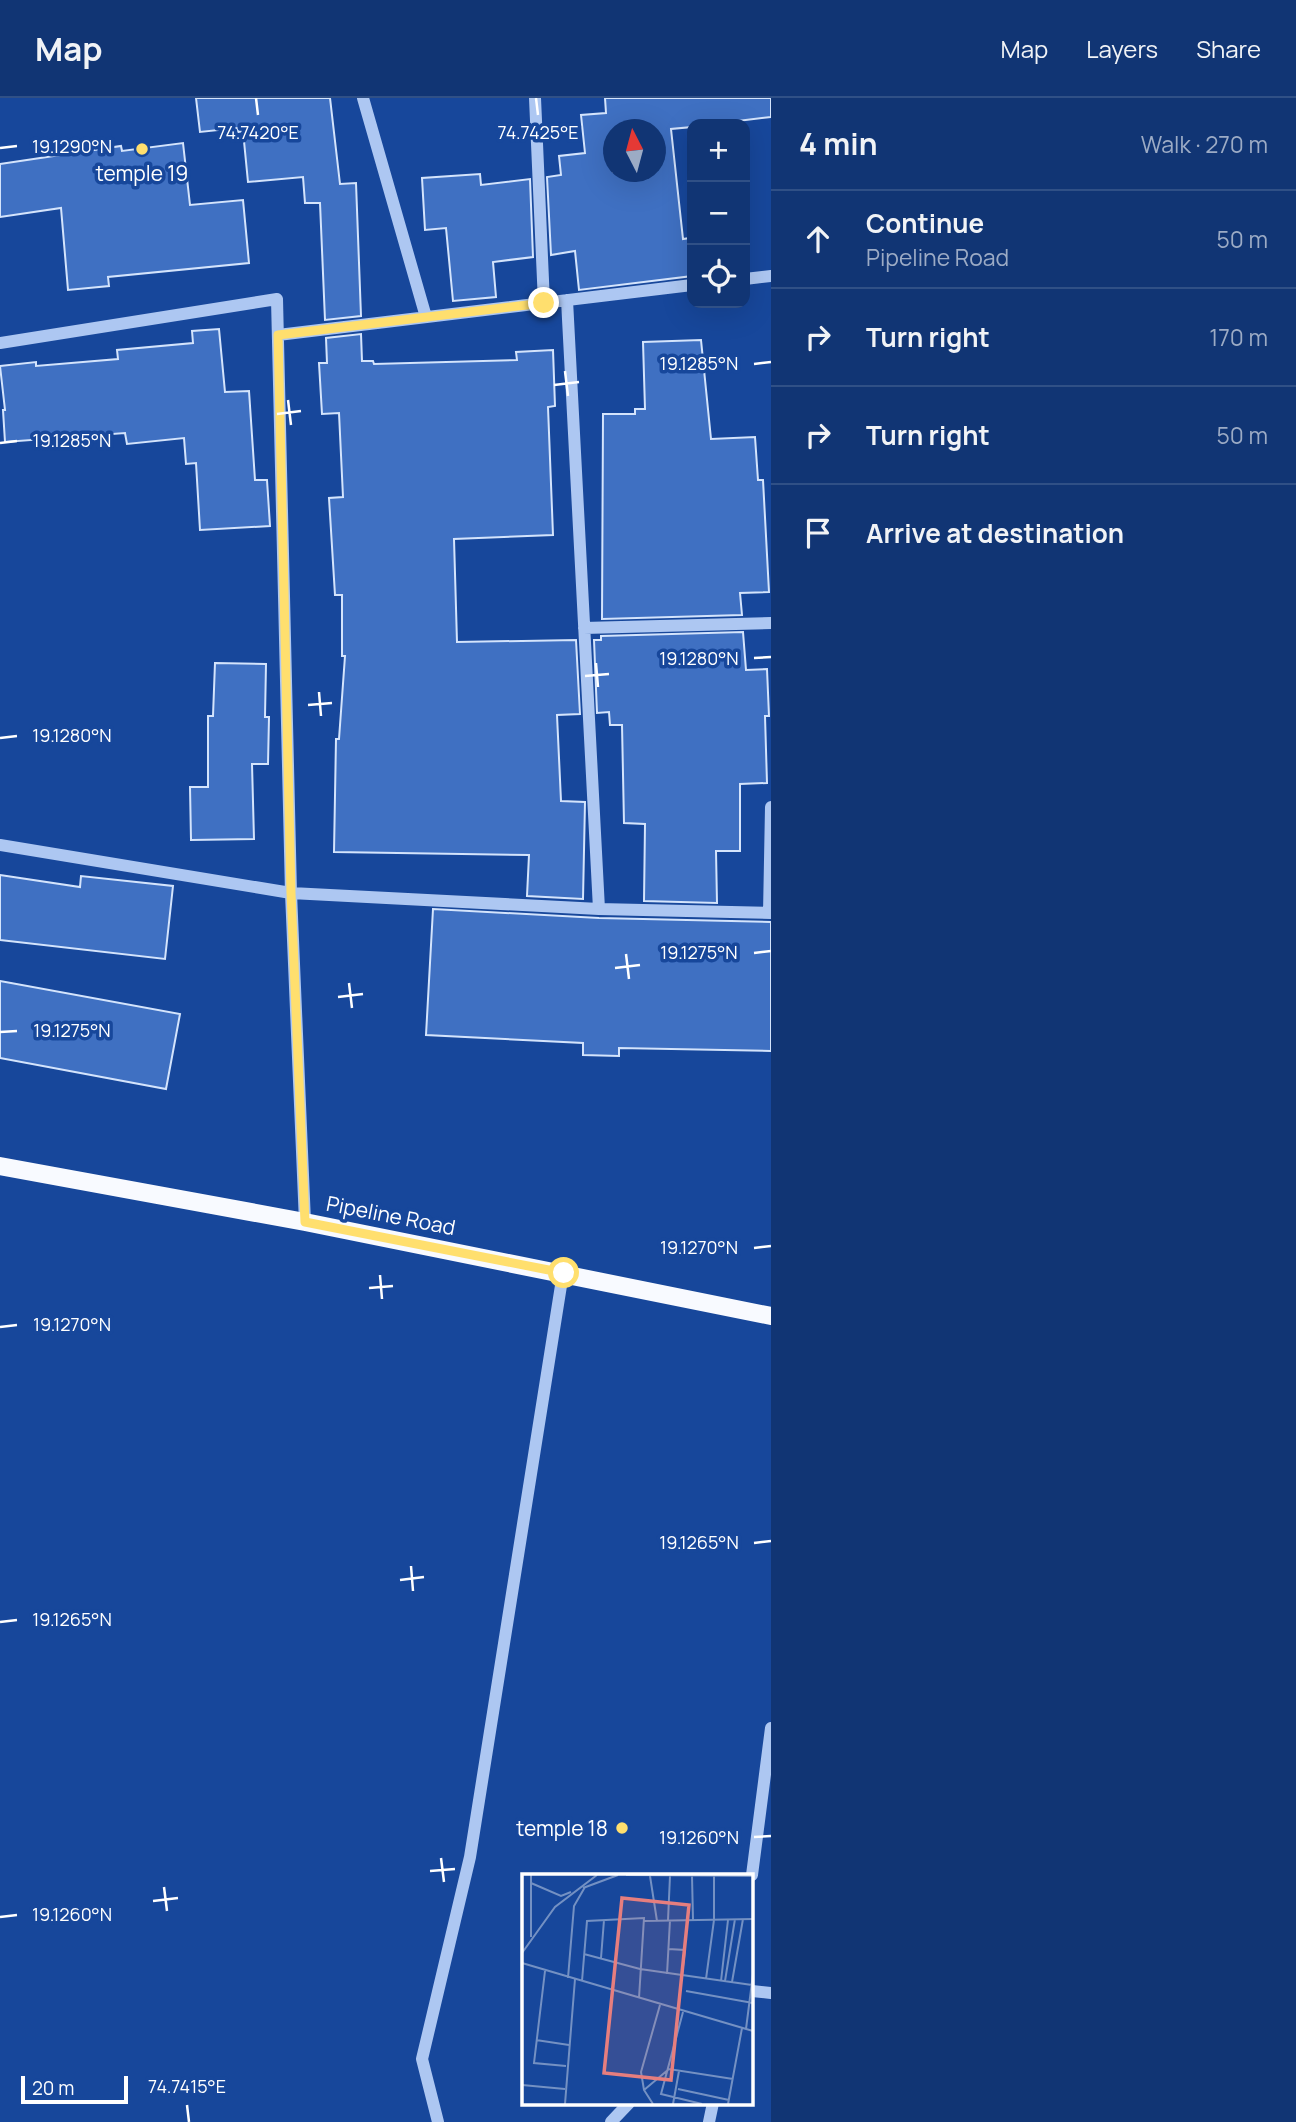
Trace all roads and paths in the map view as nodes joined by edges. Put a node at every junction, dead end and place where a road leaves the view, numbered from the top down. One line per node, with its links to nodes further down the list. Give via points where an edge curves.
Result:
1 (363, 98): 8 (street)
2 (535, 98): 7 (street)
3 (771, 276): 4 (street)
4 (750, 278)
5 (687, 286): 6 (street)
6 (567, 300): 7 (street); 12 (street)
7 (544, 303): 8 (street)
8 (426, 317): 9 (street)
9 (278, 335): 10 (street, via 277,299); 15 (street)
10 (0, 343)
11 (771, 623): 12 (street)
12 (584, 628): 16 (street)
13 (771, 807): 17 (street)
14 (0, 845): 15 (street)
15 (291, 893): 16 (street); 19 (street)
16 (599, 909): 17 (street)
17 (770, 913)
18 (0, 1167): 19 (main road, Pipeline Road)
19 (305, 1222): 20 (main road, Pipeline Road)
20 (564, 1273): 21 (main road, Pipeline Road); 25 (street, via 470,1857 422,2059)
21 (771, 1316)
22 (771, 1728): 23 (street)
23 (752, 1874)
24 (627, 2105): 26 (street)
25 (438, 2122)
26 (611, 2122)

